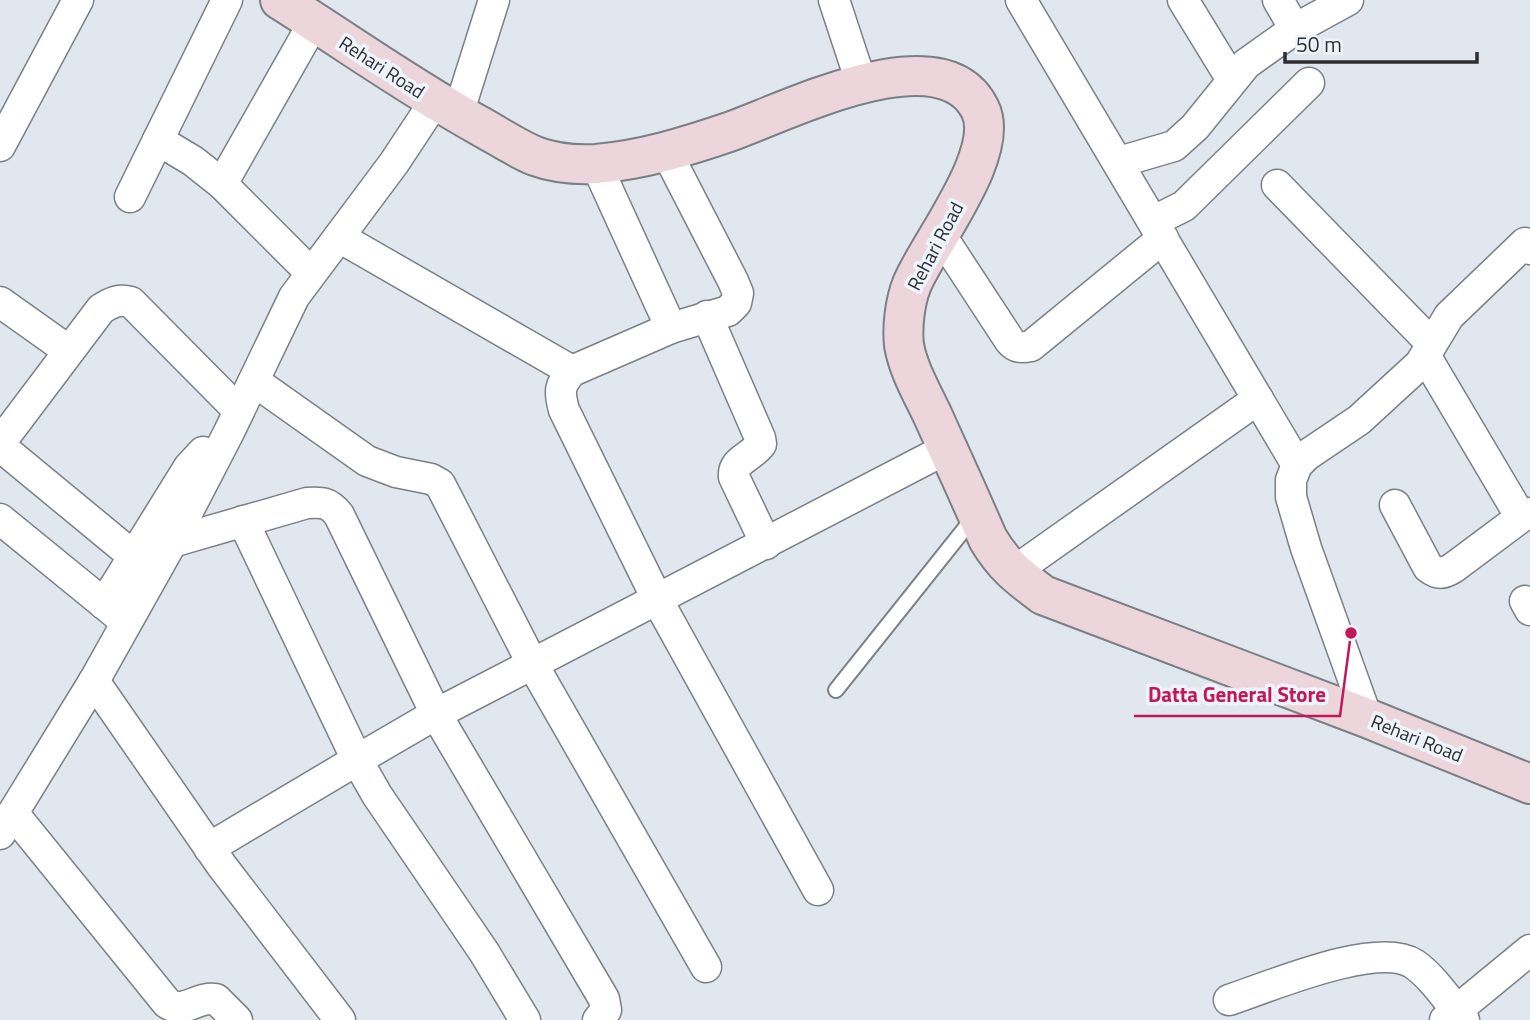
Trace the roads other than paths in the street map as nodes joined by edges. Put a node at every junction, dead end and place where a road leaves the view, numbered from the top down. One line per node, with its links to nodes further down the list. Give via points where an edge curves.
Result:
1 (78, 0): 17 (street)
2 (227, 0): 16 (street)
3 (280, 0): 10 (main road, Rehari Road)
4 (494, 0): 15 (street)
5 (834, 0): 13 (street)
6 (1021, 0): 19 (street)
7 (1183, 0): 12 (street)
8 (1278, 0): 11 (street)
9 (1348, 0): 11 (street)
10 (314, 22): 15 (main road, Rehari Road); 21 (street)
11 (1295, 29): 12 (street, via 1246,64)
12 (1232, 80): 19 (street, via 1184,139 1167,149)
13 (861, 82): 18 (main road, Rehari Road); 25 (main road, Rehari Road, via 927,76 970,93 982,111 979,156)
14 (1310, 83): 24 (street)
15 (446, 107): 20 (main road, Rehari Road, via 535,156 566,164); 26 (street, via 394,163)
16 (158, 140): 21 (street); 23 (street)
17 (0, 146)
18 (667, 153): 20 (main road, Rehari Road); 30 (street, via 738,293 728,311)
19 (1119, 162): 24 (street)
20 (596, 164): 31 (street)
21 (222, 184): 28 (street)
22 (1277, 185): 32 (street)
23 (130, 197)
24 (1158, 229): 25 (street, via 1031,346 1021,348 1010,341); 36 (street)
25 (940, 234): 39 (main road, Rehari Road, via 911,285 904,345)
26 (339, 237): 28 (street); 34 (street)
27 (1528, 242): 32 (street, via 1449,316)
28 (310, 272): 35 (street)
29 (0, 302): 33 (street)
30 (707, 316): 31 (street); 47 (street, via 760,438 757,451 733,470)
31 (671, 328): 34 (street)
32 (1428, 350): 40 (street, via 1408,376 1359,420); 43 (street, via 1519,514)
33 (69, 351): 37 (street, via 101,309 122,300 131,302); 38 (street)
34 (572, 372): 50 (street, via 561,383 564,410)
35 (254, 381): 37 (street); 53 (street, via 367,461 440,484)
36 (1258, 399): 40 (street); 49 (street)
37 (234, 422): 46 (street); 48 (street, via 189,467)
38 (0, 444): 48 (street)
39 (947, 448): 42 (main road, Rehari Road); 47 (street)
40 (1297, 465): 57 (street, via 1291,497)
41 (1395, 505): 43 (street, via 1428,567 1436,573 1453,568)
42 (977, 514): 49 (main road, Rehari Road); 55 (lane)
43 (1527, 514)
44 (0, 519): 51 (street)
45 (243, 521): 46 (street); 56 (street, via 307,503 332,506); 58 (street)
46 (172, 542): 52 (street)
47 (766, 544): 50 (street)
48 (132, 555): 51 (street)
49 (1012, 573): 57 (main road, Rehari Road, via 1043,595)
50 (658, 601): 53 (street); 62 (street)
51 (104, 604): 52 (street)
52 (126, 622): 54 (street)
53 (533, 665): 56 (street); 64 (street)
54 (94, 681): 60 (street); 61 (street)
55 (836, 690)
56 (436, 714): 58 (street); 70 (street, via 604,999 606,1010)
57 (1367, 718): 59 (main road, Rehari Road)
58 (357, 760): 61 (street); 69 (street)
59 (1530, 784)
60 (7, 824): 67 (street, via 167,1003 182,1009 200,999 216,999)
61 (209, 848): 68 (street)
62 (818, 890)
63 (1530, 950): 66 (street)
64 (706, 967)
65 (1229, 1000): 66 (street, via 1349,961 1392,957 1412,963)
66 (1455, 1017)
67 (237, 1020)
68 (340, 1020)
69 (525, 1020)
70 (598, 1020)

